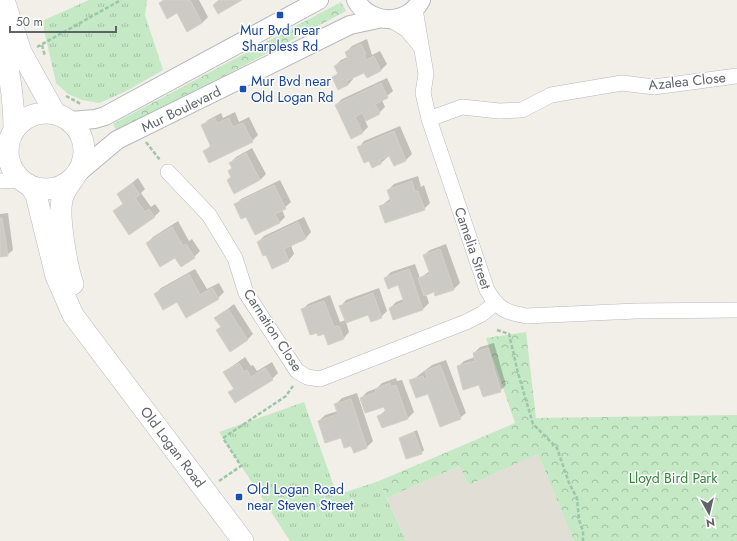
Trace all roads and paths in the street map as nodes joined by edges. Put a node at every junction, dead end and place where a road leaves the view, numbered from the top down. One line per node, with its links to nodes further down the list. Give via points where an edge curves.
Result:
1 (4, 0): 10 (main road)
2 (121, 0): 8 (path)
3 (320, 0): 15 (street, Mur Boulevard, via 105,116 95,120)
4 (356, 0): 6 (street, via 367,13)
5 (420, 3): 6 (street, Mur Boulevard, via 408,14); 9 (street, Camelia Street)
6 (385, 19): 9 (street, Camelia Street, via 407,30); 20 (street, Mur Boulevard, via 350,25 117,140)
7 (0, 31): 17 (main road, via 14,107)
8 (42, 45): 10 (path); 11 (path)
9 (421, 47): 16 (street, Camelia Street, via 426,74 423,93)
10 (21, 52): 15 (main road)
11 (46, 63)
12 (737, 76): 16 (street, Azalea Close, via 654,88 622,83 551,94 522,110 499,111 462,107)
13 (63, 94): 14 (path)
14 (86, 105)
15 (63, 117): 17 (main road, via 44,112 32,115 22,120); 20 (main road, via 78,130 84,141 85,153)
16 (429, 119): 23 (street, Camelia Street, via 487,290)
17 (8, 137): 22 (main road, via 8,159 13,171)
18 (146, 142): 19 (path)
19 (168, 172): 27 (street, Carnation Close, via 209,215 235,258 246,293)
20 (76, 175): 22 (main road, via 65,185 54,189 42,190); 26 (main road, Old Logan Road, via 61,202 69,272)
21 (0, 181): 22 (street)
22 (26, 184): 26 (main road, Old Logan Road, via 36,195 56,276 73,315)
23 (495, 304): 24 (street, Camelia Street, via 509,312 526,316); 27 (street, Carnation Close, via 466,322 320,379)
24 (737, 310)
25 (497, 330): 30 (path, via 509,334 533,424 557,448 577,498)
26 (104, 354): 28 (main road, Old Logan Road)
27 (301, 374): 28 (path, via 286,396 223,438 241,466)
28 (205, 490): 29 (main road, Old Logan Road)
29 (243, 541)
30 (583, 541)

